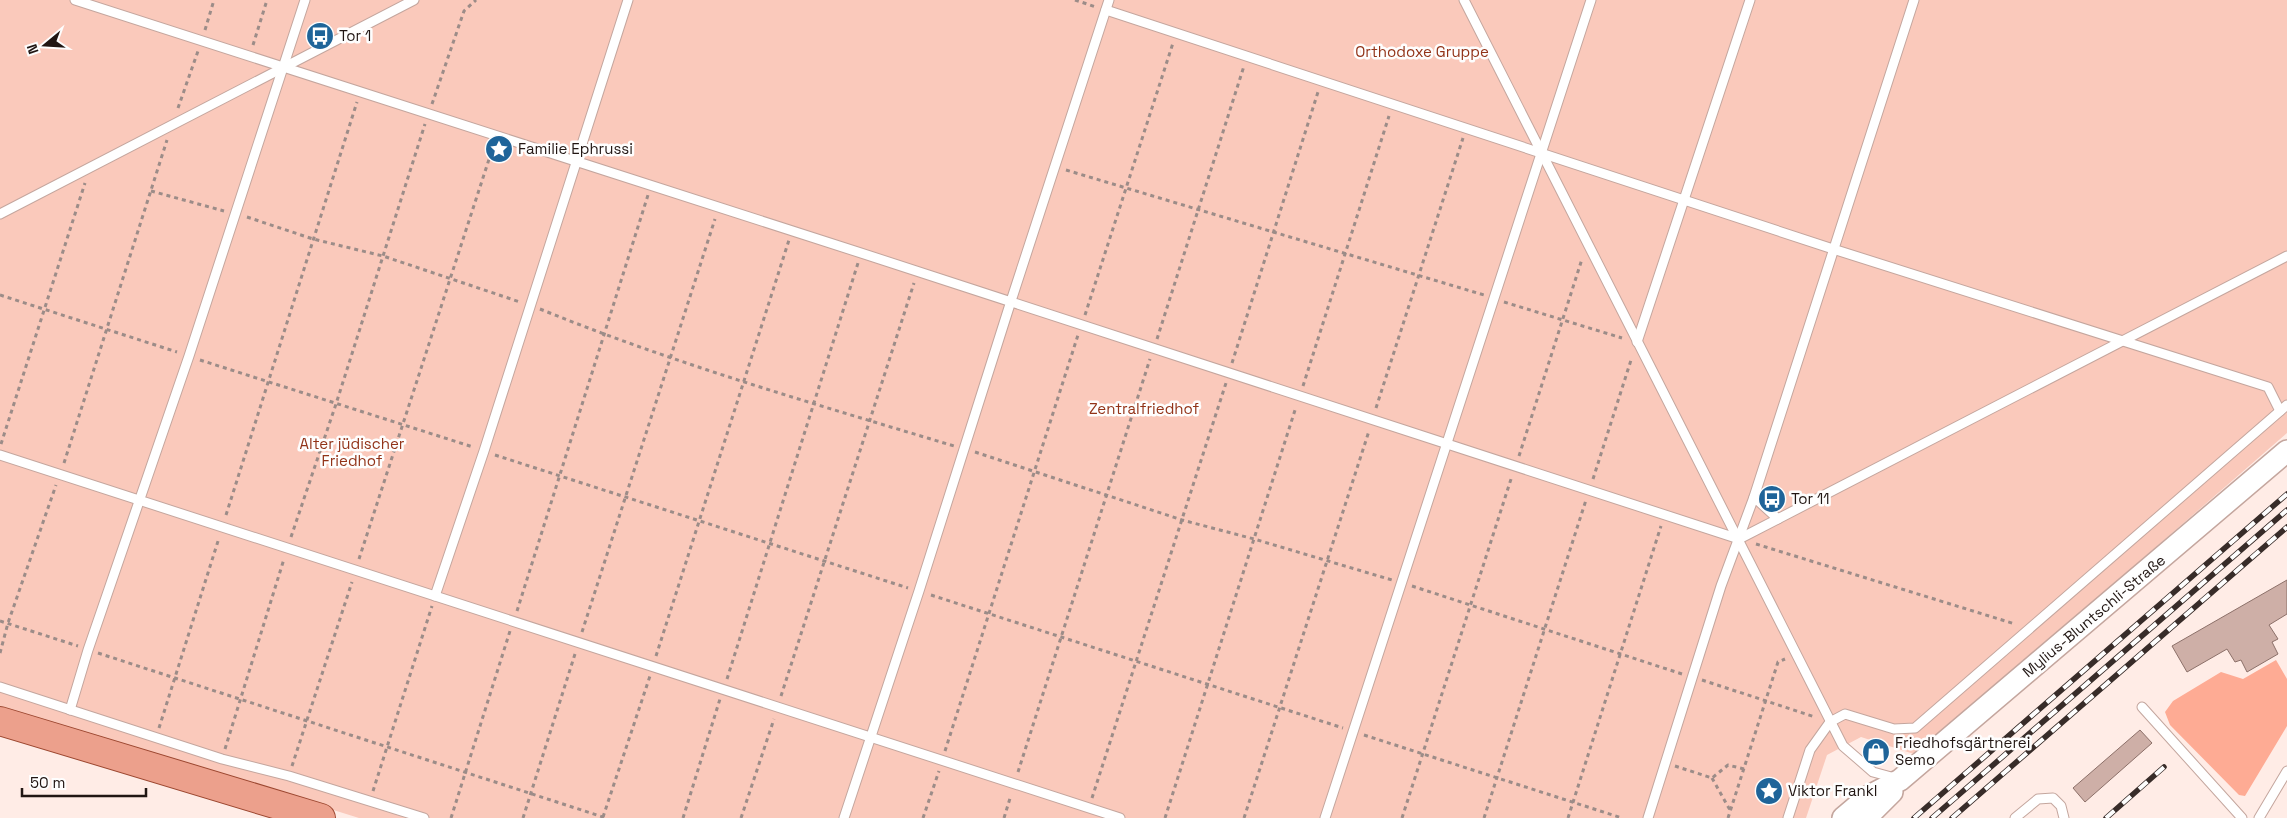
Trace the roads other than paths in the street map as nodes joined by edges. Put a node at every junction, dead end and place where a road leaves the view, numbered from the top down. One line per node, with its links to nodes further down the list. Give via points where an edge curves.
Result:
1 (75, 0): 11 (lane)
2 (305, 0): 11 (lane)
3 (414, 0): 11 (lane)
4 (628, 0): 13 (lane)
5 (1109, 0): 10 (lane)
6 (1464, 0): 12 (lane)
7 (1591, 0): 12 (lane)
8 (1750, 0): 14 (lane)
9 (1914, 0): 16 (lane)
10 (1106, 10): 12 (lane); 18 (lane)
11 (284, 67): 13 (lane); 15 (lane); 26 (lane)
12 (1541, 153): 14 (lane); 19 (lane); 22 (lane)
13 (576, 160): 18 (lane); 29 (lane)
14 (1685, 199): 16 (lane); 19 (lane)
15 (0, 214)
16 (1833, 249): 20 (lane); 25 (lane)
17 (2287, 256): 20 (lane)
18 (1011, 301): 22 (lane); 35 (lane)
19 (1637, 342): 28 (lane)
20 (2123, 342): 21 (lane, via 2268,387); 27 (lane)
21 (2283, 408): 34 (lane, via 1915,728 1894,729 1845,714)
22 (1446, 442): 28 (lane); 42 (lane)
23 (2287, 451): 37 (street, Mylius-Bluntschli-Straße)
24 (0, 455): 26 (lane)
25 (1754, 497): 27 (lane); 28 (lane)
26 (138, 500): 29 (lane); 32 (lane)
27 (1778, 519): 28 (lane)
28 (1739, 539): 34 (lane); 43 (lane, via 1721,586)
29 (435, 596): 35 (lane)
30 (0, 687): 32 (lane)
31 (2142, 707): 49 (lane)
32 (70, 710): 39 (lane, via 222,759)
33 (0, 721): 38 (main road)
34 (1830, 722): 37 (lane, via 1843,746 1874,772); 44 (lane, via 1810,750)
35 (870, 737): 40 (lane); 41 (lane)
36 (2287, 771): 50 (lane)
37 (1900, 780): 45 (street, Mylius-Bluntschli-Straße, via 1869,796); 46 (street, Mylius-Bluntschli-Straße, via 1890,795)
38 (321, 818)
39 (424, 818)
40 (844, 818)
41 (1120, 818)
42 (1325, 818)
43 (1648, 818)
44 (1788, 818)
45 (1843, 818)
46 (1866, 818)
47 (2016, 818): 48 (lane, via 2038,799 2053,798 2061,806)
48 (2064, 818)
49 (2242, 818)
50 (2259, 818)

